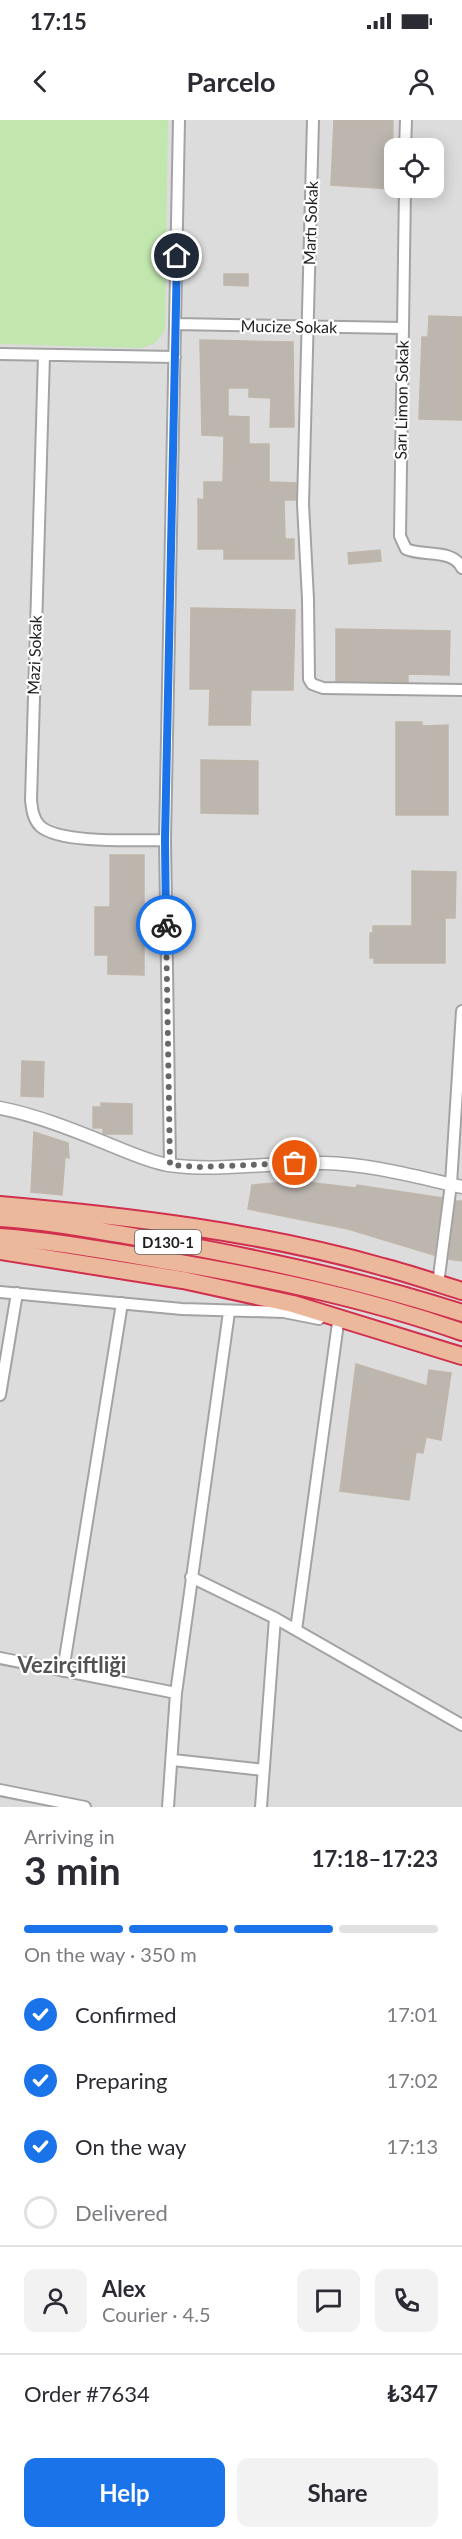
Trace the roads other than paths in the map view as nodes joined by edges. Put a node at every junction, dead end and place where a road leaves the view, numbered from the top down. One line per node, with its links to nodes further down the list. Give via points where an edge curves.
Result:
1 (179, 120): 6 (street)
2 (313, 120): 7 (street, Martı Sokak)
3 (406, 120): 4 (street)
4 (405, 138)
5 (405, 198): 8 (street, Sarı Limon Sokak)
6 (175, 324): 7 (street, Mucize Sokak); 11 (street)
7 (306, 326): 8 (street, Mucize Sokak); 13 (street, Martı Sokak, via 303,504 309,679 323,688)
8 (402, 328): 12 (street, Sarı Limon Sokak, via 402,544 412,552 454,558)
9 (0, 354): 10 (street)
10 (44, 355): 11 (street); 14 (street, Mazi Sokak, via 33,812 42,828 66,837)
11 (175, 357): 14 (street)
12 (462, 568)
13 (462, 690)
14 (165, 840): 17 (street)
15 (462, 1011): 18 (street)
16 (0, 1108): 17 (street)
17 (170, 1165): 18 (street, via 348,1164)
18 (457, 1186): 23 (street)
19 (0, 1205): 23 (highway, via 183,1226 356,1260)
20 (0, 1218): 29 (highway, D130-1, via 192,1246 334,1276)
21 (0, 1237): 31 (highway, D130-1, via 208,1268 332,1294)
22 (0, 1251): 32 (highway, via 183,1280 293,1304)
23 (438, 1284): 24 (highway)
24 (462, 1291)
25 (0, 1292): 26 (street)
26 (17, 1293): 27 (street); 34 (street)
27 (122, 1303): 28 (street); 39 (street)
28 (229, 1312): 30 (street, via 284,1312); 35 (street)
29 (462, 1313)
30 (338, 1323): 32 (street); 37 (street)
31 (462, 1332)
32 (404, 1338): 33 (highway)
33 (462, 1356)
34 (0, 1395)
35 (191, 1577): 36 (street); 40 (street)
36 (275, 1618): 37 (street); 43 (street)
37 (296, 1630): 41 (street)
38 (0, 1658): 39 (street)
39 (63, 1671): 40 (street)
40 (176, 1693): 42 (street)
41 (462, 1725)
42 (173, 1760): 43 (street); 46 (street)
43 (264, 1770): 47 (street)
44 (0, 1790): 45 (street)
45 (85, 1807)
46 (168, 1807)
47 (261, 1807)

